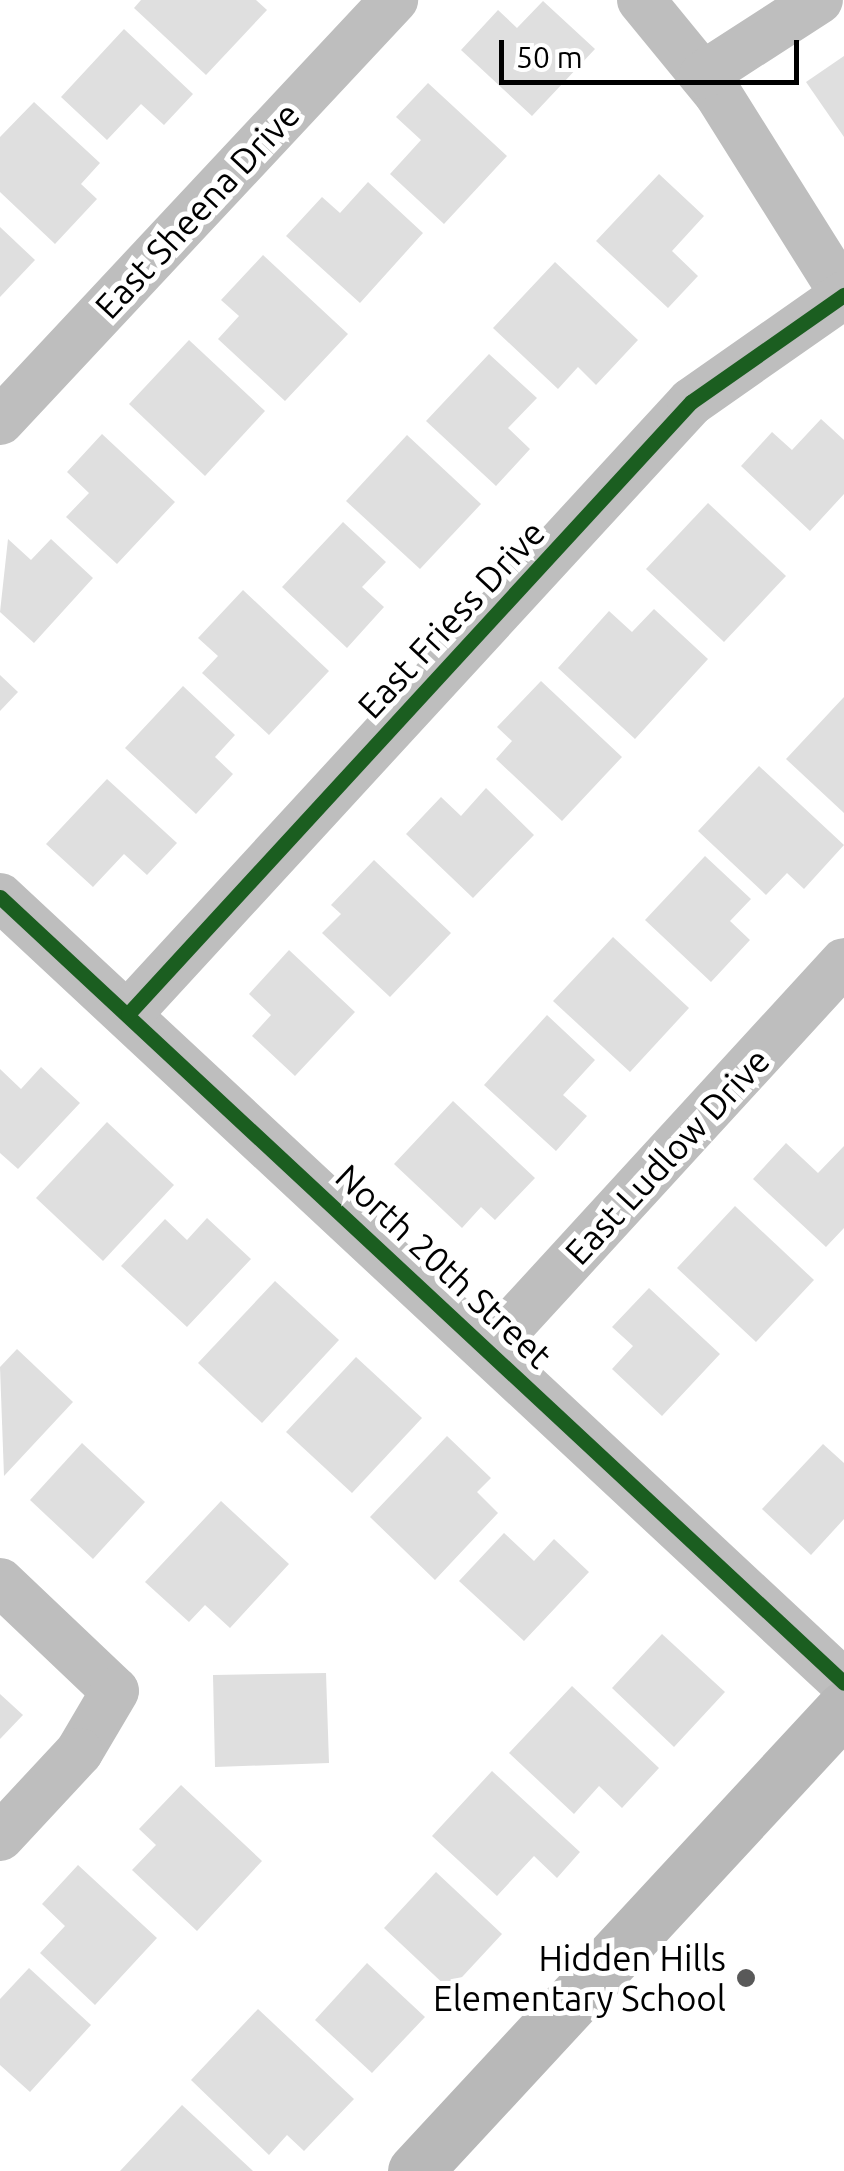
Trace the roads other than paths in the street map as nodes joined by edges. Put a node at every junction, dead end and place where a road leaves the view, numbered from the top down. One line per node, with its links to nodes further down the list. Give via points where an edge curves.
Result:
1 (394, 0): 6 (street, East Sheena Drive)
2 (641, 0): 4 (street)
3 (819, 0): 4 (street)
4 (704, 76): 5 (street)
5 (844, 295): 9 (street, East Friess Drive, via 691,402)
6 (0, 421)
7 (0, 897): 9 (street, North 20th Street)
8 (844, 962): 10 (street, East Ludlow Drive)
9 (128, 1014): 10 (street, North 20th Street)
10 (490, 1349): 12 (street, North 20th Street)
11 (0, 1582): 14 (street, via 115,1690 79,1752)
12 (844, 1683)
13 (844, 1708): 15 (street)
14 (0, 1837)
15 (415, 2171)

